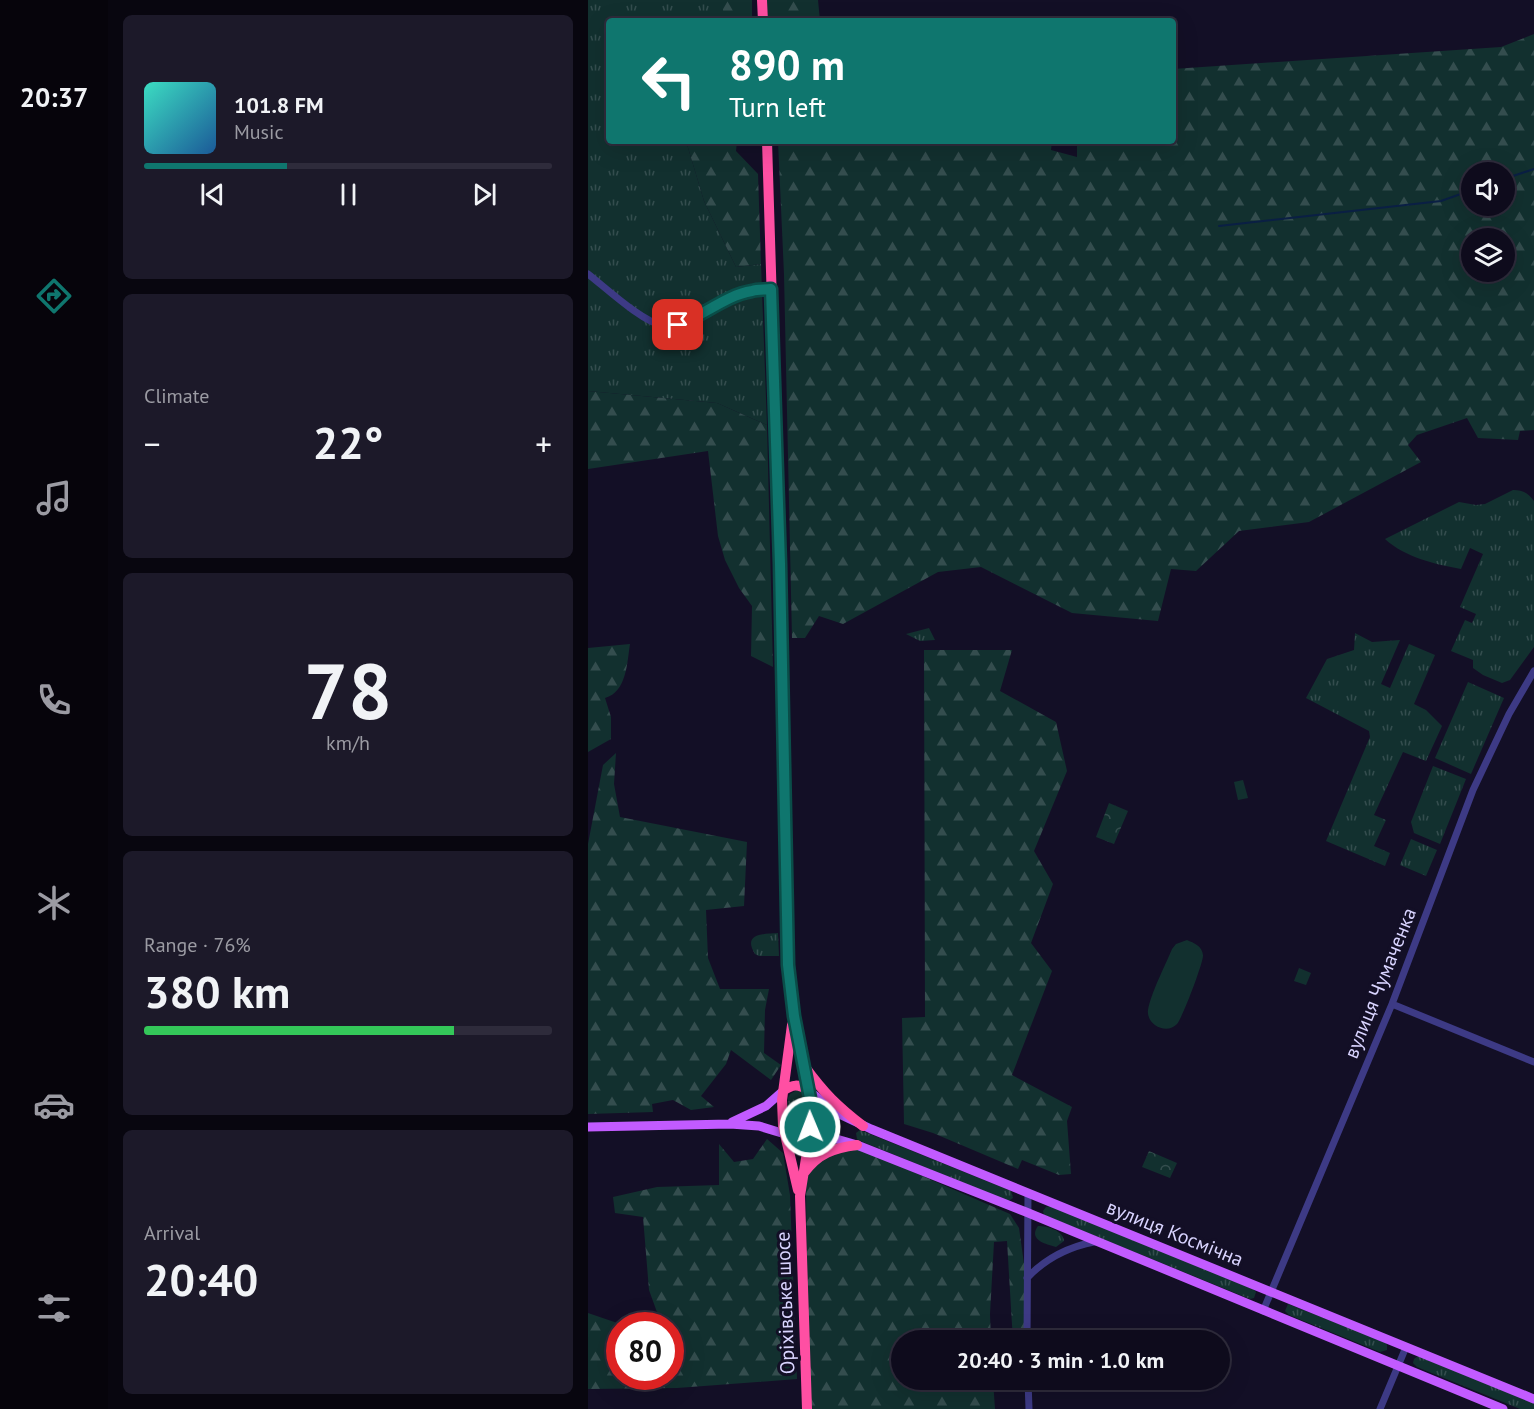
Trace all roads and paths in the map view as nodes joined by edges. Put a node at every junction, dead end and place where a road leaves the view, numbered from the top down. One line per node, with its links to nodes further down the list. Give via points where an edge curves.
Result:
1 (762, 0): 2 (highway)
2 (763, 18)
3 (766, 144): 5 (highway)
4 (588, 274): 5 (street, via 635,312 664,326 691,320 737,295)
5 (771, 289): 8 (highway, via 788,965)
6 (1534, 671): 7 (street, вулиця Чумаченка, via 1473,789)
7 (1392, 1004): 10 (street); 25 (street, вулиця Чумаченка)
8 (794, 1016): 9 (highway); 12 (highway)
9 (802, 1062): 11 (highway); 14 (highway, via 838,1108)
10 (1534, 1062)
11 (808, 1090): 12 (highway, via 796,1085); 14 (main road, вулиця Космічна, via 837,1113); 17 (highway)
12 (783, 1091): 13 (main road, via 766,1106); 16 (highway)
13 (730, 1124): 15 (main road); 16 (main road, via 759,1126)
14 (863, 1126): 20 (main road, вулиця Космічна)
15 (588, 1127)
16 (785, 1134): 17 (highway, via 798,1139); 21 (highway)
17 (809, 1136): 18 (main road, вулиця Космічна); 19 (highway)
18 (857, 1145): 19 (highway, via 822,1154); 22 (main road, вулиця Космічна)
19 (802, 1176): 21 (highway)
20 (1028, 1193): 22 (street); 25 (main road, вулиця Космічна)
21 (800, 1196): 32 (highway, Оріхівське шосе)
22 (1026, 1212): 23 (main road, вулиця Космічна); 24 (street)
23 (1094, 1242): 24 (street, via 1053,1256); 26 (main road, вулиця Космічна)
24 (1027, 1278): 27 (street)
25 (1270, 1292): 26 (street, вулиця Чумаченка); 28 (main road, вулиця Космічна)
26 (1263, 1311): 29 (main road, вулиця Космічна)
27 (1027, 1330)
28 (1406, 1347): 29 (street); 31 (main road, вулиця Космічна)
29 (1398, 1366): 34 (street); 35 (main road, вулиця Космічна)
30 (1028, 1390): 33 (street)
31 (1534, 1399)
32 (807, 1409)
33 (1029, 1409)
34 (1380, 1409)
35 (1503, 1409)

